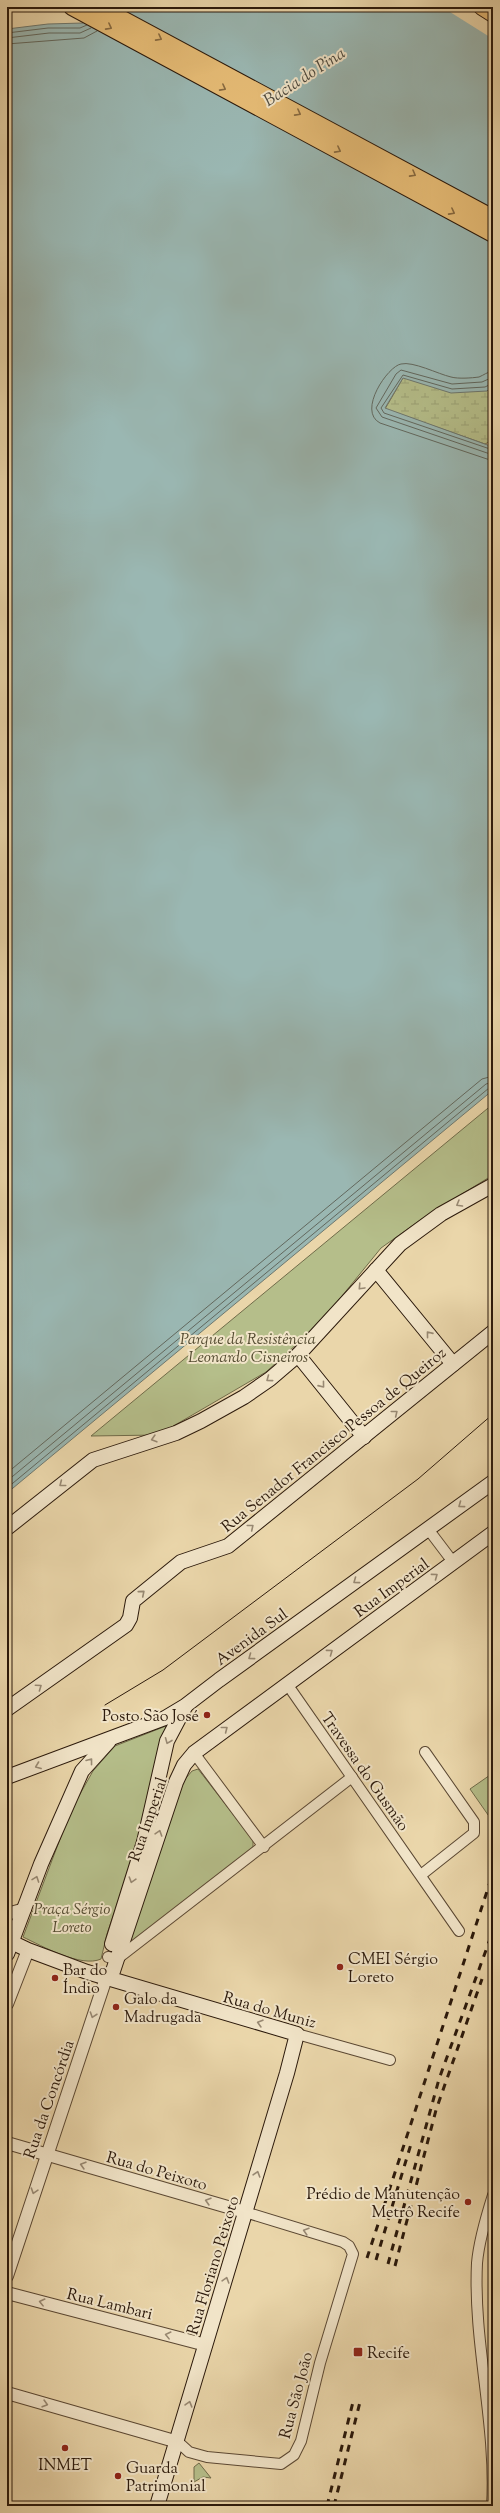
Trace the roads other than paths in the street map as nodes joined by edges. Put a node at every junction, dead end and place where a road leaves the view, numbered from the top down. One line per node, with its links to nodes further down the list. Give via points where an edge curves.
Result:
1 (100, 7): 5 (main road, one-way to 5)
2 (482, 7): 4 (main road)
3 (73, 8): 6 (main road, one-way to 6)
4 (493, 14)
5 (493, 218)
6 (493, 234)
7 (493, 1185): 8 (main road, one-way to 8, via 441,1214 406,1240)
8 (376, 1270): 10 (main road, one-way to 10); 11 (main road, one-way to 8)
9 (493, 1332): 11 (main road, Rua Senador Francisco Pessoa de Queiroz)
10 (298, 1355): 12 (main road, one-way to 12); 14 (main road, one-way to 14, via 244,1397 201,1421 176,1433 93,1460)
11 (453, 1364): 12 (main road, Rua Senador Francisco Pessoa de Queiroz, one-way to 11)
12 (364, 1437): 20 (main road, Rua Senador Francisco Pessoa de Queiroz, one-way to 12, via 126,1625 133,1601 181,1562 228,1546)
13 (493, 1482): 15 (main road, Avenida Sul, one-way to 15)
14 (7, 1528)
15 (428, 1529): 17 (street); 19 (main road, Avenida Sul, one-way to 19)
16 (493, 1534): 17 (main road, Rua Imperial)
17 (453, 1562): 18 (main road, Rua Imperial, one-way to 17)
18 (287, 1684): 23 (main road, Rua Imperial, one-way to 18); 25 (street, Travessa do Gusmão)
19 (185, 1706): 21 (main road, Avenida Sul, via 165,1718); 33 (main road, Rua Imperial, one-way to 33, via 167,1741)
20 (7, 1709)
21 (113, 1736): 24 (main road, Avenida Sul, one-way to 24); 28 (main road, one-way to 21, via 41,1864 82,1771)
22 (425, 1752): 27 (street, via 476,1828 474,1833)
23 (194, 1753): 26 (street); 33 (main road, Rua Imperial, one-way to 23, via 176,1782 184,1765)
24 (7, 1777)
25 (352, 1777): 26 (street); 27 (street, Travessa do Gusmão)
26 (264, 1847): 33 (street)
27 (421, 1875): 30 (street, Travessa do Gusmão)
28 (24, 1910): 29 (street); 31 (main road)
29 (7, 1914)
30 (459, 1931)
31 (9, 1945): 32 (main road)
32 (28, 1950): 34 (main road, Rua do Muniz); 36 (street)
33 (114, 1960): 34 (main road, Rua Imperial, via 105,1968); 35 (main road, via 122,1977)
34 (106, 1978): 35 (main road, Rua do Muniz); 40 (street, Rua da Concórdia, one-way to 40)
35 (130, 1985): 37 (main road, Rua do Muniz, one-way to 35)
36 (7, 2004)
37 (297, 2034): 38 (street, Rua do Muniz); 42 (main road, Rua Floriano Peixoto, one-way to 37)
38 (390, 2060)
39 (7, 2143): 40 (street, Rua do Peixoto)
40 (46, 2154): 42 (street, Rua do Peixoto, one-way to 40); 44 (street, Rua da Concórdia, one-way to 44)
41 (493, 2195): 50 (street, via 477,2262 477,2290 492,2452)
42 (245, 2212): 43 (street, Rua do Peixoto, one-way to 42); 46 (main road, Rua Floriano Peixoto, one-way to 42)
43 (343, 2242): 48 (street, Rua São João, via 352,2250 351,2264 320,2363 301,2441 294,2455 281,2464 207,2456 189,2452)
44 (7, 2276)
45 (7, 2293): 46 (street, Rua Lambari, one-way to 45)
46 (206, 2344): 48 (main road, Rua Floriano Peixoto, one-way to 46)
47 (7, 2393): 48 (street, Rua São João, one-way to 48)
48 (178, 2442): 49 (main road, Rua Floriano Peixoto)
49 (157, 2506)
50 (492, 2506)

